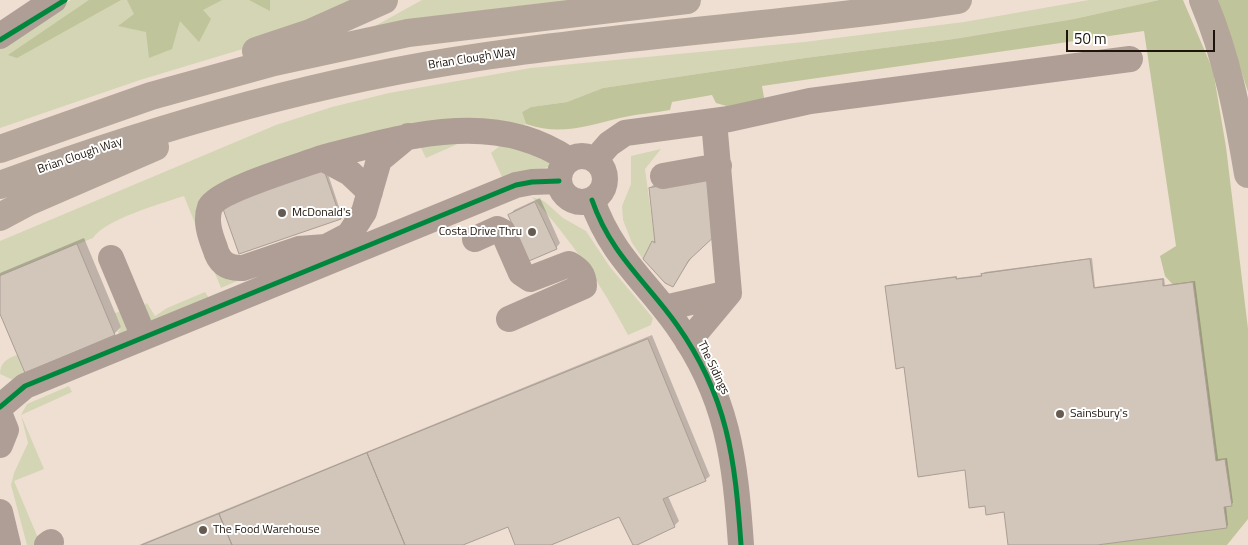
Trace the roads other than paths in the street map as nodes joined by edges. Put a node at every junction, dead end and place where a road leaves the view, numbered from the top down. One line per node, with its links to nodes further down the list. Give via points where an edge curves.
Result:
1 (54, 0): 6 (street)
2 (384, 0): 9 (highway, via 310,33 246,54)
3 (687, 0): 9 (highway, via 408,33 274,62)
4 (958, 0): 8 (highway, Brian Clough Way, via 479,57 347,80)
5 (1203, 0): 17 (highway, via 1234,92)
6 (0, 36)
7 (1130, 58): 10 (street, via 810,101)
8 (284, 95): 19 (highway, Brian Clough Way, via 102,147); 22 (highway, via 152,148)
9 (151, 96): 12 (highway)
10 (714, 121): 14 (street, via 625,133 609,144); 15 (street)
11 (408, 136): 13 (street); 16 (street, via 439,131 501,132 556,151); 20 (street, via 379,160)
12 (0, 149)
13 (322, 158): 20 (street, via 350,173); 20 (street, via 227,192 215,200 207,217 220,260 229,267 243,268 300,249 339,242 355,228)
14 (595, 160): 16 (street, via 582,156); 21 (street, via 604,170 605,184)
15 (719, 166): 18 (street); 25 (street)
16 (564, 170): 21 (street, via 565,194 577,201); 28 (street, via 516,185)
17 (1248, 174)
18 (663, 176)
19 (0, 185)
20 (370, 192)
21 (592, 200): 26 (street, The Sidings, via 603,230)
22 (0, 217)
23 (475, 239): 27 (street, via 497,229 502,232 521,273 530,280 569,264 584,278 584,286)
24 (111, 258): 28 (street)
25 (729, 293): 26 (street); 29 (street)
26 (664, 308): 29 (street, The Sidings)
27 (509, 319)
28 (144, 337): 30 (street, via 25,386)
29 (688, 342): 35 (street, The Sidings, via 702,362 718,399 732,452)
30 (0, 407)
31 (0, 415): 32 (street, via 6,430)
32 (0, 446)
33 (0, 512): 34 (street)
34 (8, 545)
35 (741, 545)

